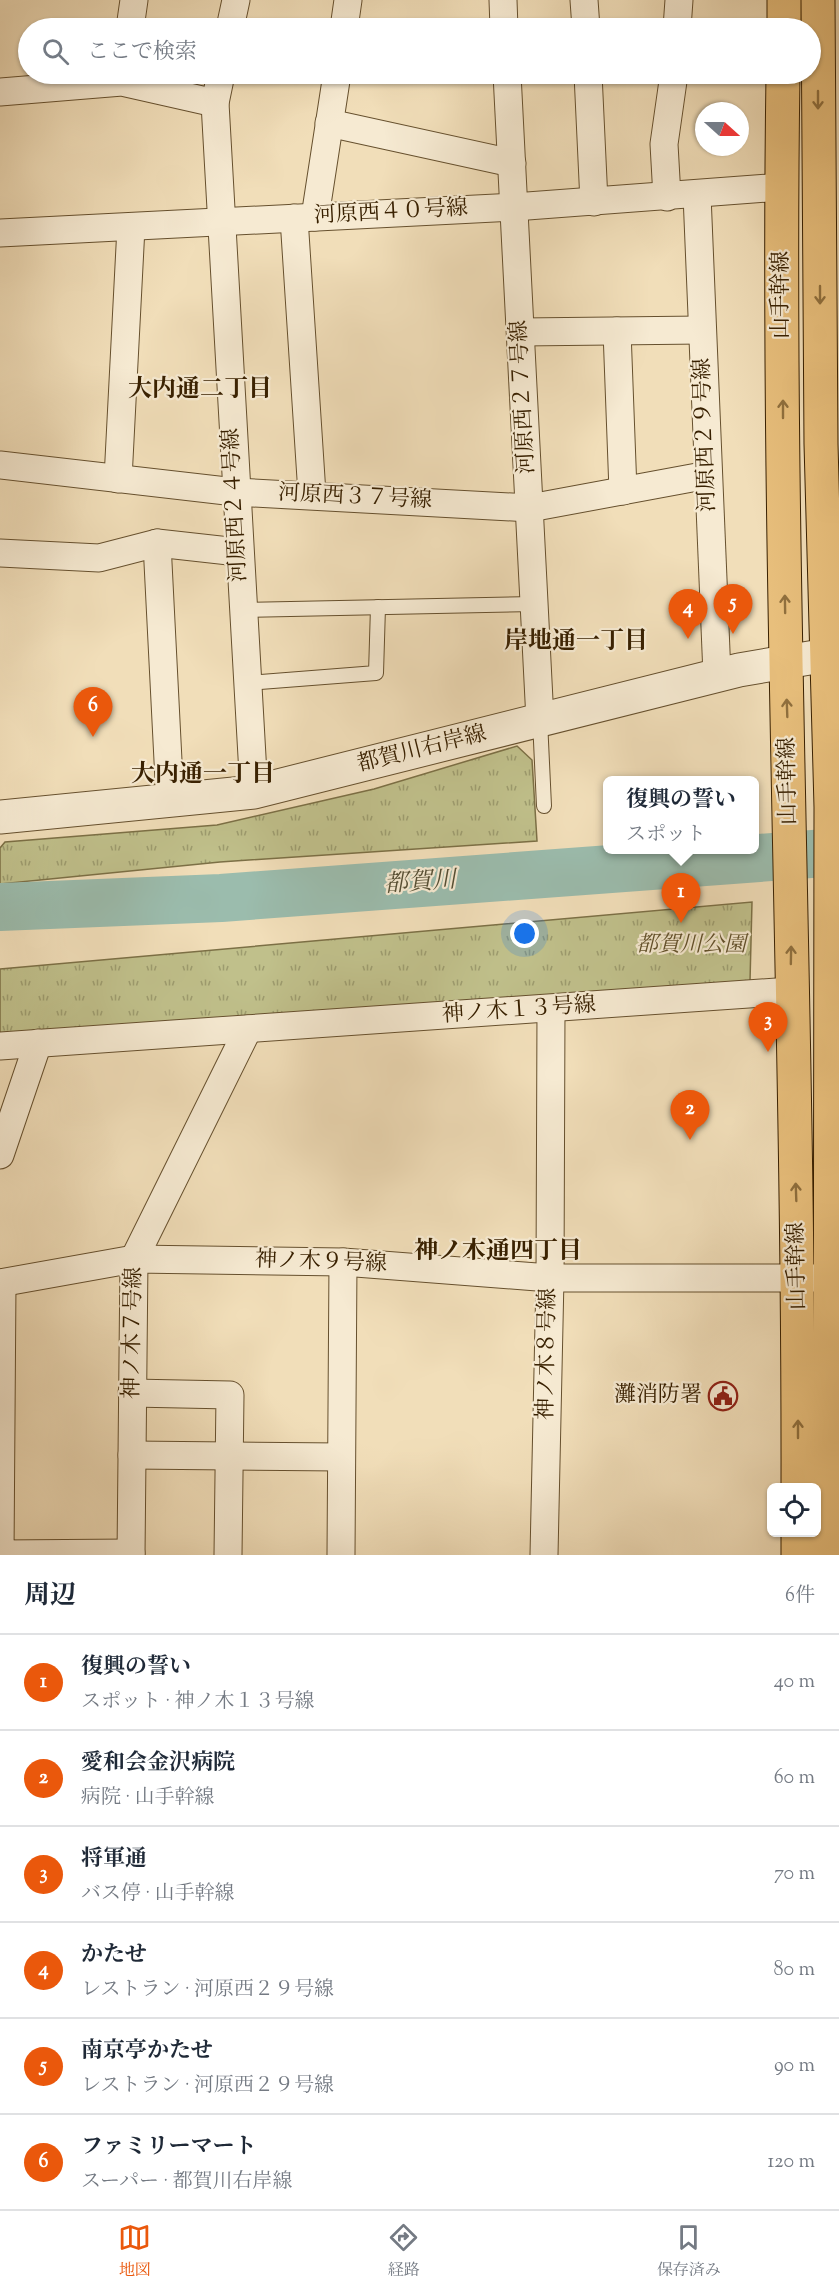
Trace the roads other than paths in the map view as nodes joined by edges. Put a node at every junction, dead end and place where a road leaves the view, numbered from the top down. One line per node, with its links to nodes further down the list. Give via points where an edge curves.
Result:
1 (134, 0): 9 (street)
2 (236, 0): 10 (street)
3 (348, 0): 11 (street)
4 (503, 0): 12 (street)
5 (584, 0): 13 (street)
6 (679, 0): 14 (street)
7 (784, 0): 15 (main road)
8 (818, 0): 16 (main road, 山手幹線, one-way to 16)
9 (131, 18)
10 (232, 18)
11 (345, 18)
12 (504, 18)
13 (585, 18)
14 (678, 18)
15 (784, 18)
16 (819, 18)
17 (821, 50): 30 (main road, 山手幹線, one-way to 30)
18 (70, 84): 26 (street)
19 (145, 84): 27 (street)
20 (219, 84): 27 (street, 河原西２４号線)
21 (335, 84): 28 (street)
22 (508, 84): 29 (street, 河原西２７号線)
23 (588, 84): 34 (street)
24 (673, 84): 33 (street, via 664,144)
25 (783, 84): 31 (main road, 山手幹線)
26 (0, 92)
27 (215, 103): 37 (street, 河原西２４号線)
28 (329, 123): 29 (street); 36 (street)
29 (512, 163): 35 (street, 河原西２７号線)
30 (829, 185): 43 (main road, 山手幹線, one-way to 43)
31 (781, 187): 32 (street, 河原西４０号線); 58 (main road, 山手幹線, one-way to 31)
32 (697, 195): 33 (street, 河原西４０号線); 40 (street, 河原西２９号線)
33 (668, 197): 34 (street, 河原西４０号線)
34 (594, 202): 35 (street, 河原西４０号線)
35 (514, 207): 36 (street, 河原西４０号線); 42 (street, 河原西２７号線)
36 (305, 218): 37 (street, 河原西４０号線); 49 (street)
37 (221, 222): 38 (street, 河原西４０号線); 48 (street, 河原西２４号線)
38 (131, 227): 39 (street, 河原西４０号線); 46 (street)
39 (0, 233)
40 (702, 330): 41 (street); 45 (street, 河原西２９号線)
41 (616, 331): 42 (street); 47 (street)
42 (521, 332): 50 (street, 河原西２７号線)
43 (830, 443): 57 (main road, 山手幹線)
44 (0, 465): 46 (street, 河原西３７号線)
45 (708, 475): 47 (street, 河原西３７号線); 59 (street, 河原西２９号線)
46 (118, 479): 48 (street, 河原西３７号線)
47 (623, 491): 50 (street, 河原西３７号線)
48 (235, 492): 49 (street, 河原西３７号線); 52 (street, 河原西２４号線)
49 (312, 494): 50 (street, 河原西３７号線)
50 (530, 508): 54 (street, 河原西２７号線)
51 (157, 543): 52 (street); 53 (street, via 99,558); 63 (street)
52 (238, 552): 56 (street, 河原西２４号線)
53 (0, 554)
54 (535, 604): 55 (lane); 61 (street, 河原西２７号線)
55 (378, 607): 56 (lane); 60 (lane, via 376,673)
56 (243, 610): 60 (street, 河原西２４号線)
57 (832, 653): 58 (street, 都賀川右岸線); 65 (main road, 山手幹線)
58 (786, 663): 59 (street, 都賀川右岸線); 68 (main road, 山手幹線, one-way to 58, via 792,900)
59 (717, 675): 61 (street, 都賀川右岸線)
60 (247, 683): 62 (street, 河原西２４号線)
61 (540, 720): 62 (street, 都賀川右岸線); 64 (lane)
62 (254, 792): 63 (street, 都賀川右岸線)
63 (171, 800): 66 (street, 都賀川右岸線)
64 (544, 806)
65 (835, 807): 67 (main road, 山手幹線, via 831,901)
66 (0, 817)
67 (834, 959): 78 (main road, 山手幹線)
68 (790, 991): 69 (street, 神ノ木１３号線); 76 (main road, 山手幹線, one-way to 68)
69 (551, 1009): 70 (street, 神ノ木１３号線); 77 (street, 神ノ木８号線)
70 (248, 1029): 71 (street, 神ノ木１３号線); 74 (street, 神ノ木７号線)
71 (38, 1043): 72 (street, 神ノ木１３号線); 73 (street)
72 (0, 1046)
73 (0, 1155)
74 (134, 1259): 75 (street, 神ノ木９号線); 79 (street, 神ノ木９号線); 80 (street, 神ノ木７号線)
75 (343, 1262): 77 (street, 神ノ木９号線); 83 (street)
76 (799, 1276): 77 (street, 神ノ木９号線); 78 (street, 神ノ木９号線); 84 (main road, 山手幹線, one-way to 76)
77 (550, 1278): 90 (street, 神ノ木８号線)
78 (835, 1279): 92 (main road, 山手幹線)
79 (1, 1283): 86 (street)
80 (132, 1393): 81 (street, 神ノ木７号線); 82 (street, via 230,1395)
81 (132, 1455): 82 (street); 87 (street, 神ノ木７号線)
82 (230, 1456): 83 (street); 88 (street)
83 (342, 1457): 89 (street)
84 (798, 1483)
85 (798, 1537): 91 (main road)
86 (12, 1554): 87 (street)
87 (131, 1554)
88 (228, 1555)
89 (341, 1555)
90 (544, 1555)
91 (798, 1555)
92 (830, 1555)

